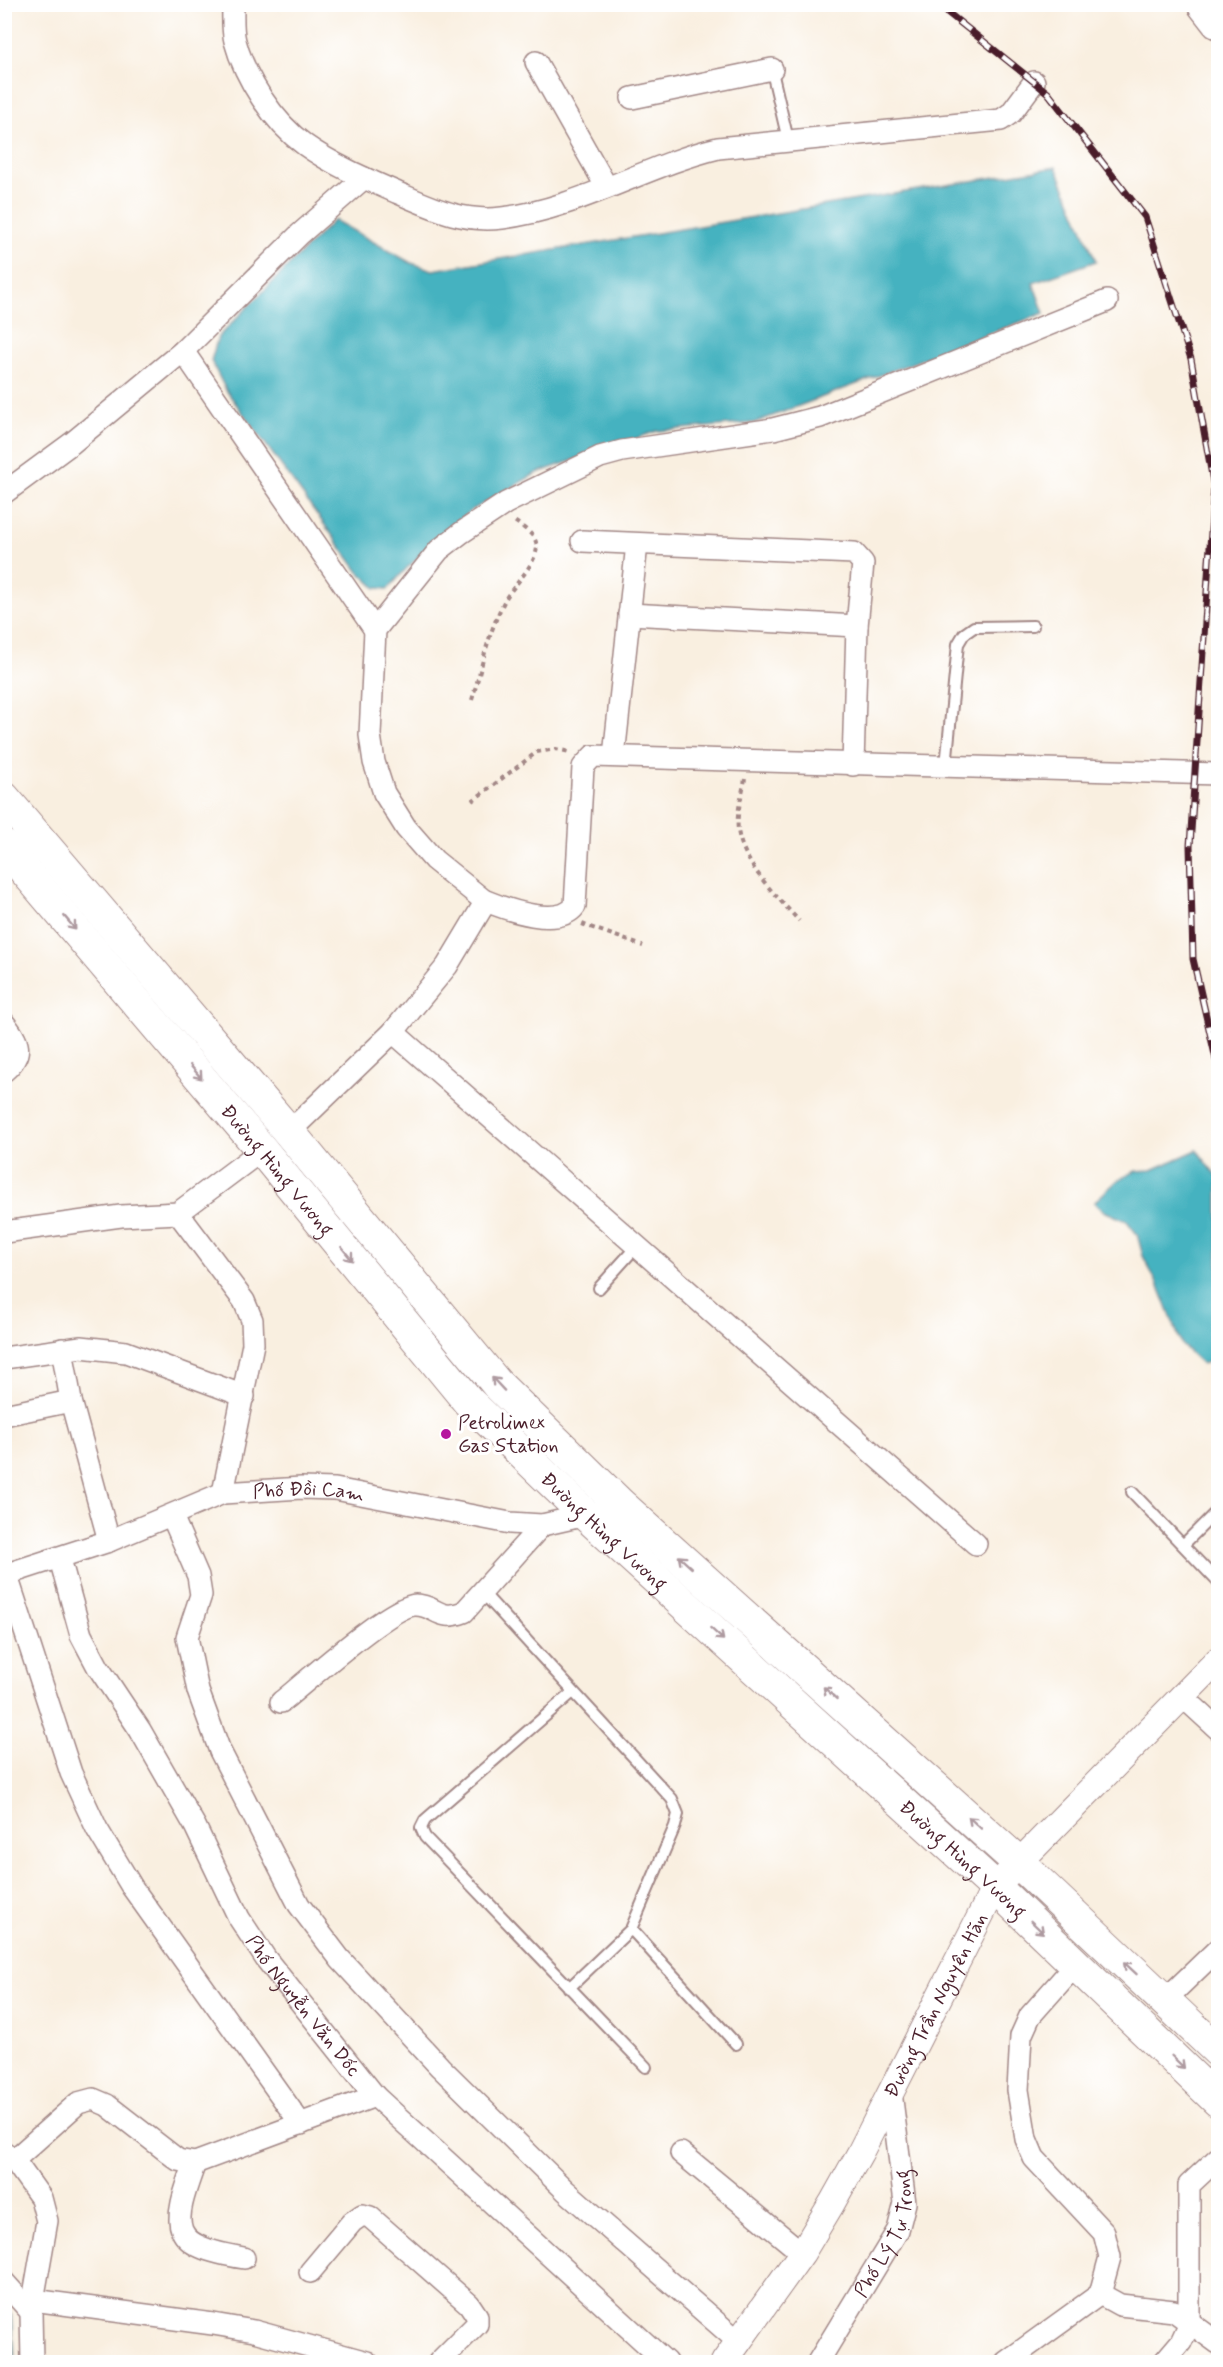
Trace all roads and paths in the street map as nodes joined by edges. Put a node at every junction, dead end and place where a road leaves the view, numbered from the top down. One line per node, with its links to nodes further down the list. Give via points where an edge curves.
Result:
1 (233, 4): 9 (street, via 234,39 244,64 280,123 304,144)
2 (1203, 4): 3 (highway)
3 (1218, 22)
4 (536, 62): 10 (street)
5 (770, 64): 7 (street); 8 (lane)
6 (1034, 82): 8 (street, via 1001,120)
7 (632, 98)
8 (788, 140): 10 (street, via 707,150)
9 (364, 178): 10 (street, via 473,220 523,214); 12 (street, via 300,234)
10 (606, 186)
11 (1107, 301): 14 (street, via 820,417 773,429 600,457)
12 (183, 351): 13 (street, via 72,443); 20 (street)
13 (4, 493)
14 (498, 508): 20 (street, via 439,550); 21 (path, via 529,532 537,543 536,555 506,598 492,628)
15 (582, 541): 16 (street)
16 (637, 543): 17 (street); 18 (street, via 854,553 863,562)
17 (629, 614): 18 (street); 22 (street)
18 (857, 626): 25 (street)
19 (1033, 626): 26 (lane, via 974,627 964,634 958,644)
20 (375, 630): 33 (street, via 370,735 384,793 406,828 434,860)
21 (472, 700)
22 (614, 756): 23 (street, via 593,756); 24 (street)
23 (586, 761): 29 (path, via 572,752 556,749 537,752); 34 (street, via 575,906)
24 (748, 761): 25 (street); 35 (path, via 738,828 741,843 764,881)
25 (853, 765): 26 (street)
26 (946, 766): 27 (street)
27 (1218, 774)
28 (4, 798): 31 (main road, Đường Hùng Vương)
29 (472, 801)
30 (4, 846): 32 (main road, Đường Hùng Vương)
31 (67, 872): 32 (main road); 40 (main road, Đường Hùng Vương)
32 (43, 892): 41 (main road, Đường Hùng Vương, one-way to 41)
33 (486, 902): 34 (street, via 539,915); 38 (street, via 447,966)
34 (569, 915): 36 (path, via 593,930)
35 (800, 921)
36 (643, 946)
37 (4, 1023): 39 (street, via 17,1039 18,1053)
38 (393, 1032): 40 (street); 44 (street)
39 (4, 1071)
40 (289, 1132): 53 (main road, Đường Hùng Vương, one-way to 40, via 497,1384)
41 (262, 1150): 42 (street); 56 (main road, Đường Hùng Vương, one-way to 56, via 468,1401)
42 (178, 1213): 43 (street, via 121,1216); 48 (street, via 244,1301 252,1320 253,1344)
43 (4, 1232)
44 (636, 1246): 45 (lane); 59 (street)
45 (599, 1288)
46 (62, 1349): 47 (street); 48 (street, via 126,1352); 49 (street)
47 (4, 1358)
48 (244, 1396): 52 (street)
49 (70, 1401): 50 (street); 58 (street)
50 (4, 1415)
51 (1132, 1492): 60 (lane)
52 (223, 1493): 55 (street, Phố Đồi Cam); 57 (street, Phố Đồi Cam, via 335,1489 510,1523)
53 (620, 1504): 56 (street, Phố Đồi Cam); 70 (main road, Đường Hùng Vương, one-way to 53)
54 (1218, 1510): 60 (lane)
55 (172, 1516): 58 (street, Phố Đồi Cam); 95 (street, via 198,1575 201,1595 187,1637 198,1691 220,1751 298,1905 340,1959 440,2067 566,2191)
56 (587, 1516): 57 (street, Phố Đồi Cam); 71 (main road, Đường Hùng Vương, one-way to 71)
57 (542, 1525): 64 (street)
58 (109, 1541): 61 (street, Phố Đồi Cam)
59 (976, 1544)
60 (1183, 1545): 63 (lane)
61 (60, 1559): 62 (street, Phố Đồi Cam); 81 (street, Phố Nguyễn Văn Dốc, via 81,1635 195,1826 239,1918 266,1959)
62 (6, 1576): 83 (street, via 71,1773 97,1830 132,1887)
63 (1218, 1582)
64 (482, 1592): 66 (lane); 68 (street, via 464,1612 450,1617 416,1605 402,1609 354,1642)
65 (1218, 1660): 67 (street, Đường Trần Nguyên Hãn)
66 (573, 1692): 72 (lane, via 672,1799 678,1814); 75 (lane, via 425,1820 421,1828 424,1837)
67 (1182, 1696): 69 (street); 70 (street, Đường Trần Nguyên Hãn)
68 (281, 1702)
69 (1218, 1729)
70 (1018, 1862): 71 (street, Đường Trần Nguyên Hãn); 76 (main road, Đường Hùng Vương, one-way to 70)
71 (995, 1887): 74 (main road, Đường Hùng Vương, one-way to 74); 80 (street, Đường Trần Nguyên Hãn)
72 (631, 1929): 75 (lane); 77 (lane)
73 (1218, 1949): 76 (street)
74 (1076, 1964): 82 (main road, Đường Hùng Vương, one-way to 82); 92 (street, via 1030,2016 1021,2036 1018,2090 1026,2139 1034,2158 1104,2233 1110,2256)
75 (569, 1988): 79 (lane)
76 (1165, 2000): 78 (main road, Đường Hùng Vương)
77 (736, 2044)
78 (1218, 2051)
79 (646, 2067)
80 (891, 2092): 88 (street, Đường Trần Nguyên Hãn); 102 (street, Phố Lý Tự Trọng, via 905,2204 898,2230)
81 (375, 2097): 83 (street); 100 (street, Phố Nguyễn Văn Dốc)
82 (1218, 2101)
83 (301, 2124): 87 (street)
84 (681, 2153): 88 (street)
85 (9, 2156): 87 (street, via 78,2103 93,2099 107,2104 178,2160); 93 (street, via 41,2198 47,2221)
86 (1218, 2157): 94 (street, via 1189,2185)
87 (195, 2163): 89 (street, via 181,2200 178,2222 184,2235 208,2251)
88 (802, 2253): 95 (street, Đường Trần Nguyên Hãn)
89 (244, 2258)
90 (310, 2272): 99 (street, via 352,2222 362,2215 370,2217 469,2304 477,2316 477,2324)
91 (4, 2282): 93 (street)
92 (1100, 2294): 94 (street, via 1120,2305 1174,2312); 103 (street)
93 (32, 2306): 97 (street); 98 (street, via 213,2324 254,2331)
94 (1189, 2325): 96 (street); 104 (street)
95 (740, 2343): 101 (street, Đường Trần Nguyên Hãn)
96 (1218, 2343)
97 (32, 2362)
98 (367, 2362)
99 (439, 2362)
100 (666, 2362)
101 (724, 2362)
102 (818, 2362)
103 (1006, 2362)
104 (1164, 2362)

